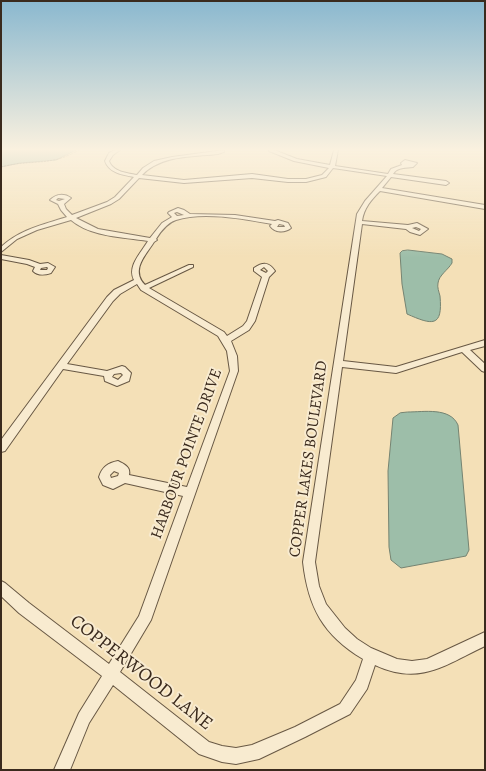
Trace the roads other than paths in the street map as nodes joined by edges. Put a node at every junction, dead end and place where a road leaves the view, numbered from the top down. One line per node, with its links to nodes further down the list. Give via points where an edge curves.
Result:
1 (127, 186): 5 (street, via 109,203)
2 (378, 188): 4 (street); 6 (street, COPPER LAKES BOULEVARD, via 363,207)
3 (61, 202): 5 (street, via 62,208)
4 (485, 207)
5 (71, 218): 9 (street, via 95,230); 10 (street, via 22,234)
6 (359, 222): 8 (street); 19 (street, COPPER LAKES BOULEVARD)
7 (275, 223): 9 (street, via 200,214 188,215 165,224)
8 (408, 227)
9 (154, 240): 15 (street, via 138,262 134,273)
10 (1, 250)
11 (1, 257): 12 (street)
12 (39, 266)
13 (191, 266): 15 (street)
14 (266, 276): 16 (street, via 252,321)
15 (140, 285): 16 (street); 20 (street, via 117,292 110,298)
16 (227, 340): 25 (street, HARBOUR POINTE DRIVE, via 234,355 234,371)
17 (485, 343): 18 (street)
18 (464, 348): 19 (street, via 396,370); 21 (street)
19 (338, 362): 28 (street, COPPER LAKES BOULEVARD, via 310,562 312,588 321,609 335,628)
20 (61, 366): 22 (street); 23 (street)
21 (485, 369)
22 (109, 374)
23 (1, 448)
24 (123, 478): 25 (street)
25 (189, 492): 29 (street, HARBOUR POINTE DRIVE, via 144,620)
26 (3, 594): 29 (street, COPPERWOOD LANE)
27 (485, 639): 28 (street, COPPER LAKES BOULEVARD, via 426,666 400,668)
28 (371, 656): 29 (street, COPPERWOOD LANE, via 362,684 345,709 273,744 236,756 205,748)
29 (110, 674): 30 (street, HARBOUR POINTE DRIVE, via 84,718)
30 (62, 770)

